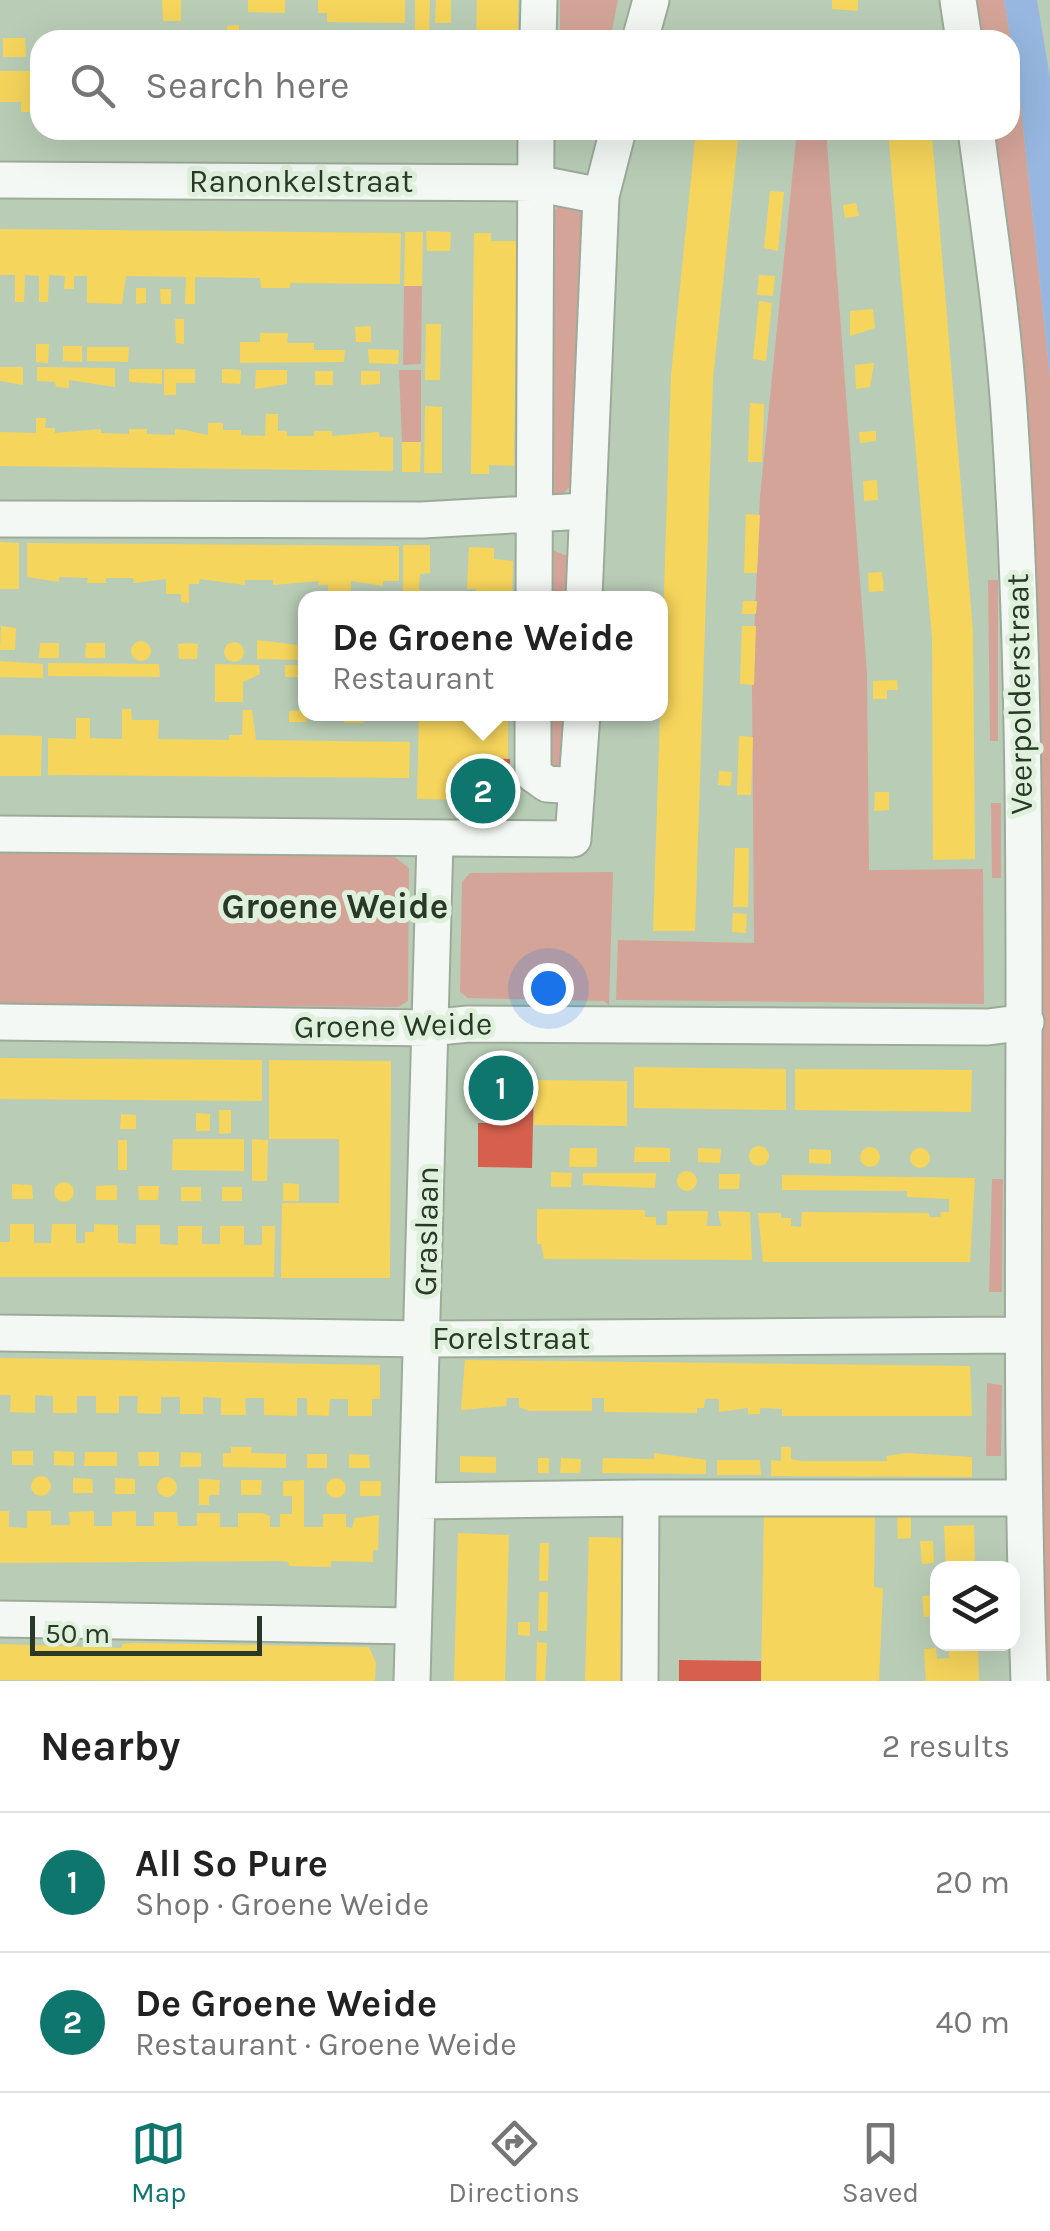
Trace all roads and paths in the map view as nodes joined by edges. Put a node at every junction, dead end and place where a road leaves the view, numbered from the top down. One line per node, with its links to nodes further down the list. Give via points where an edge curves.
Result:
1 (539, 0): 4 (street)
2 (650, 0): 5 (street)
3 (958, 0): 6 (street)
4 (538, 30)
5 (642, 30)
6 (962, 30)
7 (536, 140): 11 (street)
8 (615, 140): 12 (street)
9 (977, 140): 24 (street, Veerpolderstraat, via 1012,450)
10 (0, 180): 11 (street, Ranonkelstraat)
11 (535, 183): 12 (street, Ranonkelstraat); 14 (street)
12 (601, 196): 13 (street)
13 (585, 511): 14 (street); 17 (street)
14 (534, 517): 15 (street); 16 (street)
15 (0, 519)
16 (534, 591)
17 (584, 591)
18 (534, 721): 20 (street, via 533,774 546,784)
19 (582, 721): 20 (street)
20 (577, 786): 22 (street, via 573,839)
21 (0, 834): 22 (street)
22 (435, 840): 25 (street, Graslaan)
23 (0, 1022): 25 (street, Groene Weide)
24 (1026, 1022): 25 (street, Groene Weide); 26 (street, Veerpolderstraat)
25 (429, 1028): 29 (street, Graslaan)
26 (1040, 1071): 28 (street, Veerpolderstraat)
27 (0, 1333): 29 (street, Forelstraat)
28 (1022, 1335): 29 (street, Forelstraat); 31 (street, Veerpolderstraat)
29 (424, 1339): 32 (street, Graslaan)
30 (641, 1498): 31 (street); 32 (street); 36 (street)
31 (1022, 1498): 37 (street, Veerpolderstraat)
32 (418, 1501): 34 (street, Graslaan)
33 (0, 1619): 34 (street)
34 (413, 1626): 35 (street, Graslaan)
35 (412, 1681)
36 (640, 1681)
37 (1029, 1681)

